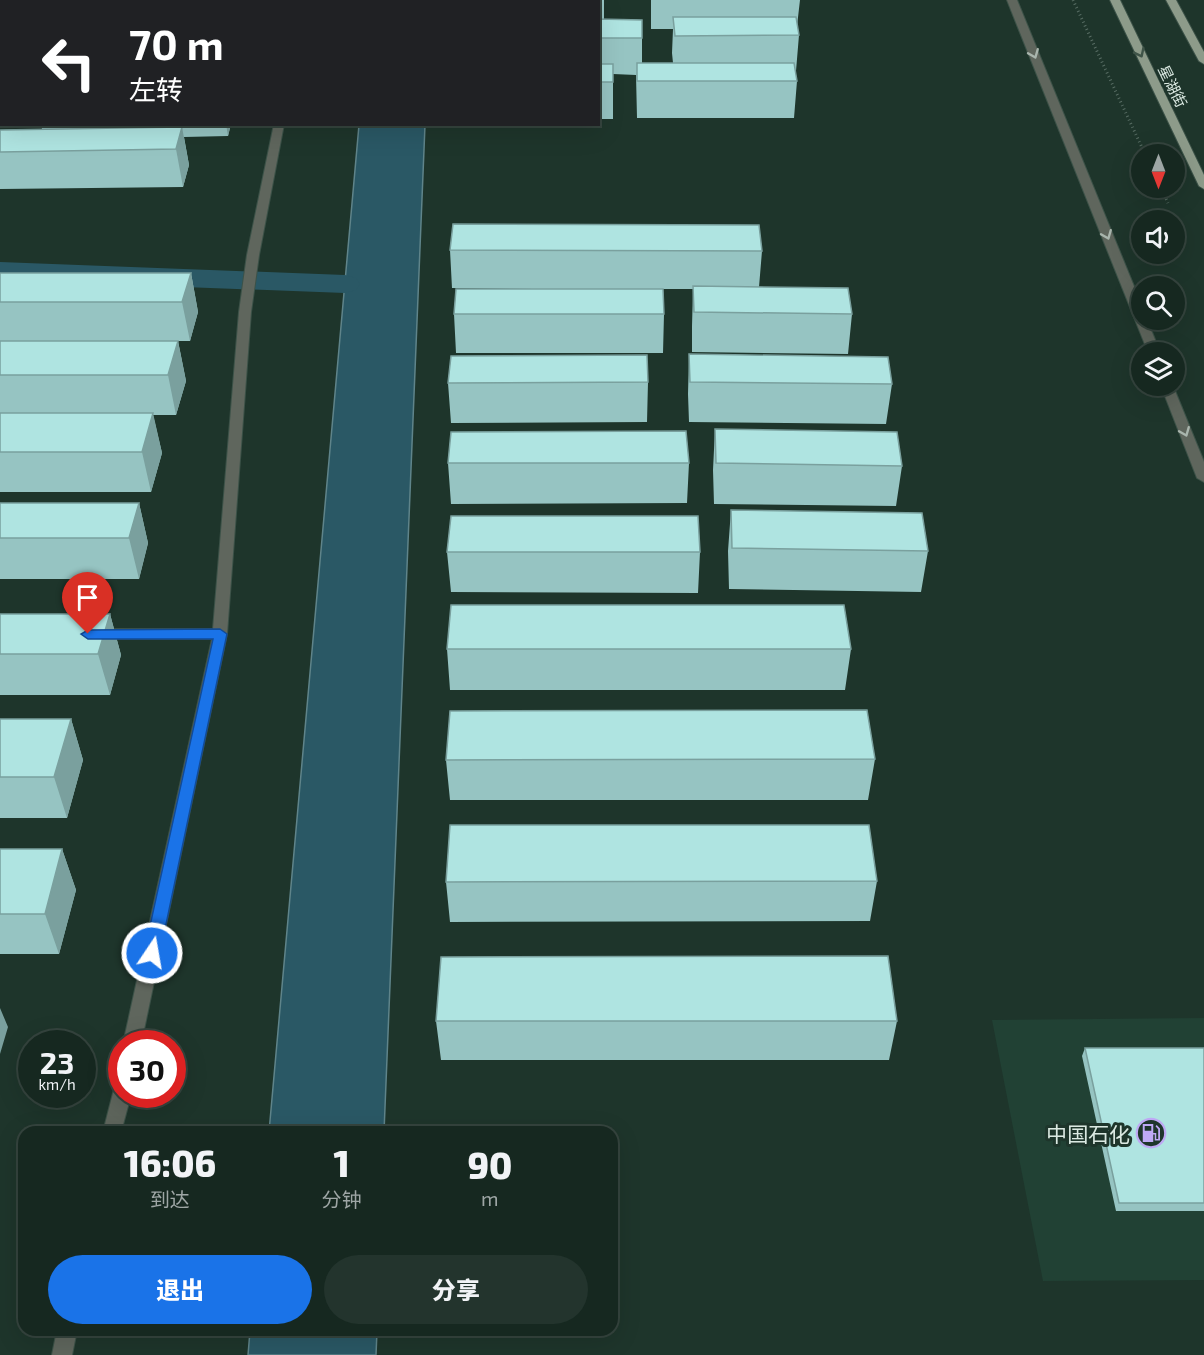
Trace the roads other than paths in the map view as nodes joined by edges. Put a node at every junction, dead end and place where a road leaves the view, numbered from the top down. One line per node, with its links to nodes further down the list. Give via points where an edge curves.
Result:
1 (1012, 0): 7 (street, one-way to 7)
2 (1115, 0): 6 (main road, 星湖街, one-way to 6)
3 (1171, 0): 4 (main road)
4 (1204, 61)
5 (279, 126): 11 (street, via 245,312)
6 (1204, 186)
7 (1150, 342)
8 (1171, 396): 9 (street, one-way to 9)
9 (1204, 478)
10 (81, 634): 11 (street)
11 (220, 634): 12 (street)
12 (135, 1030)
13 (118, 1108): 14 (street)
14 (114, 1126)
15 (66, 1336): 16 (street)
16 (62, 1355)

